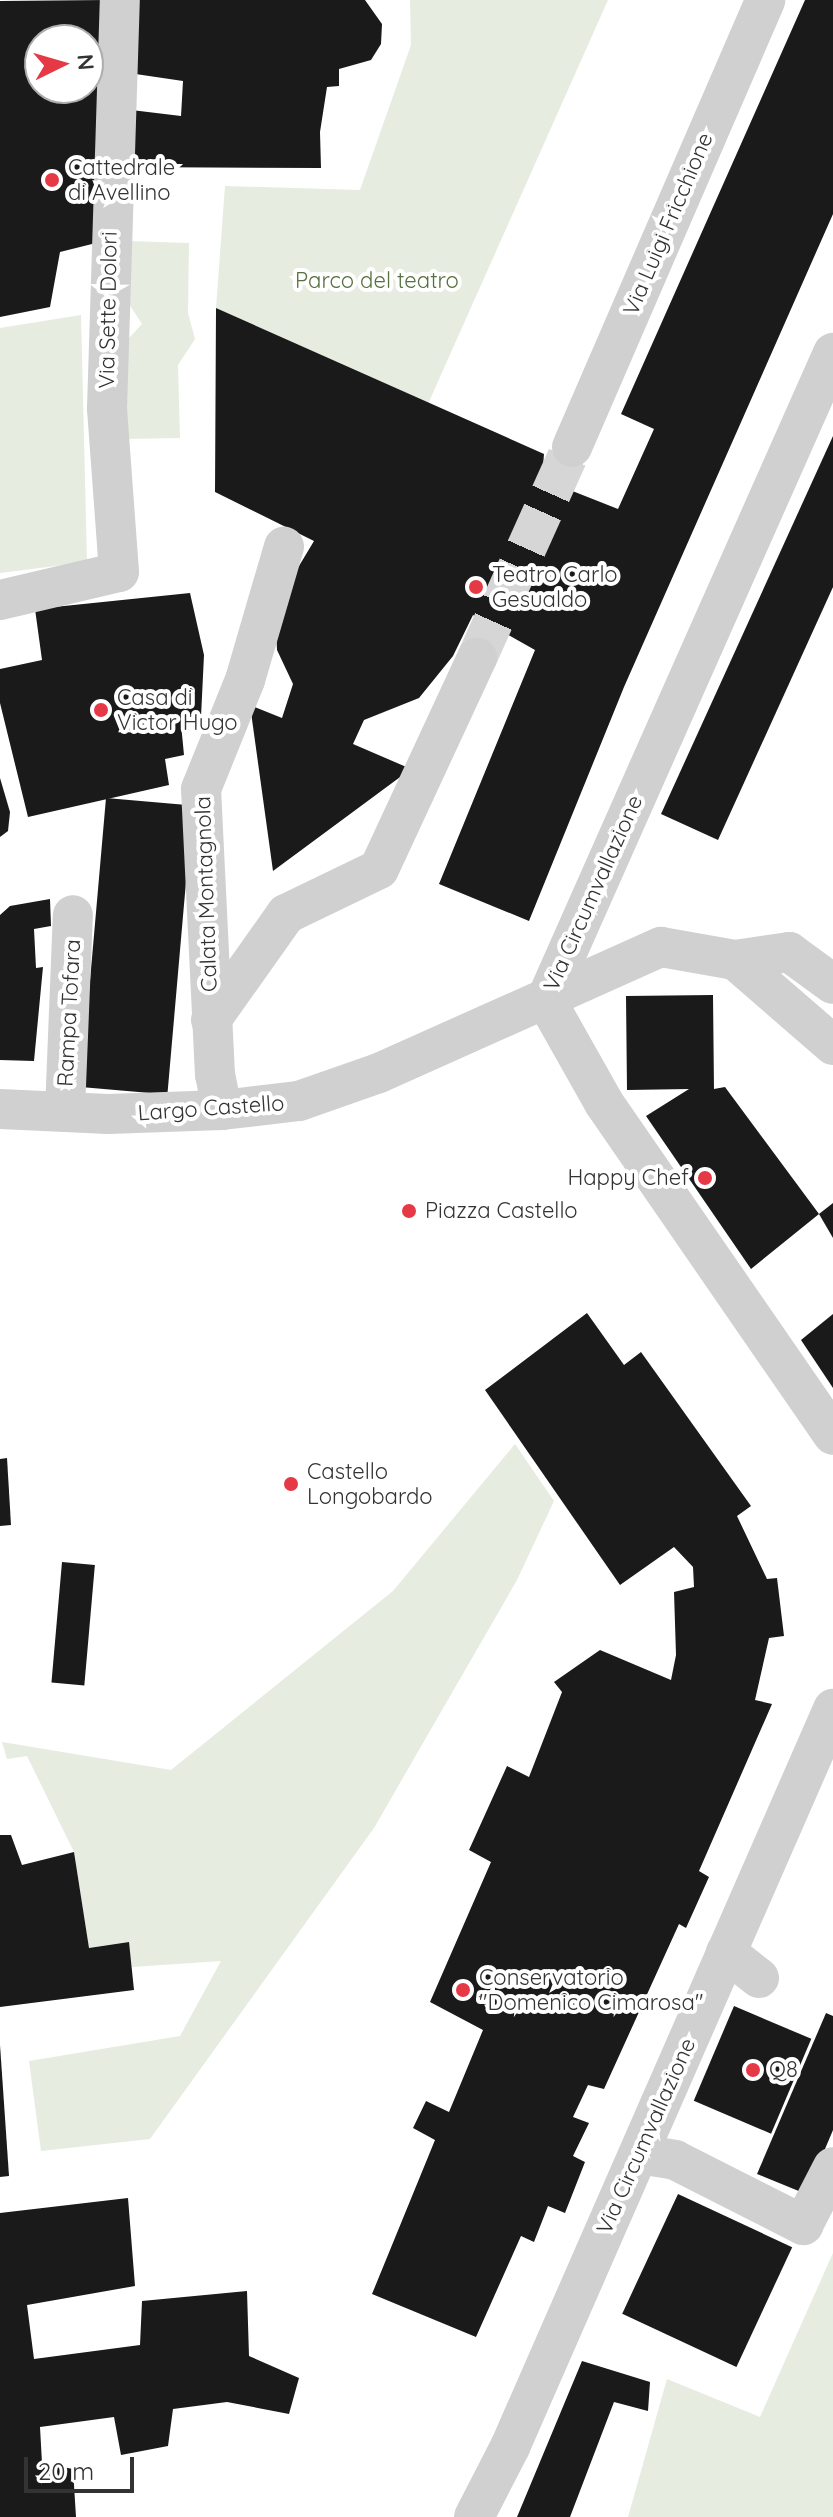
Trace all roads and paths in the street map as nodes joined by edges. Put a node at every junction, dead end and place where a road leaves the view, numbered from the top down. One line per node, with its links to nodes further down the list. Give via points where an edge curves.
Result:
1 (120, 0): 6 (street, Via Sette Dolori, via 107,408 119,572)
2 (765, 0): 4 (street, Via Luigi Fricchione)
3 (833, 353): 11 (street, Via Circumvallazione)
4 (572, 447)
5 (284, 547): 12 (street, Calata Montagnola, via 245,680 201,789)
6 (0, 600)
7 (477, 658): 12 (street, via 379,869 286,914)
8 (73, 915): 16 (street, Rampa Tofara)
9 (735, 960): 10 (street, via 789,952); 11 (street, Largo Castello, via 661,947); 13 (street)
10 (833, 984)
11 (546, 1000): 15 (street, Largo Castello, via 299,1101); 17 (street, Via Circumvallazione, via 604,1103)
12 (211, 1020): 15 (street, Calata Montagnola)
13 (833, 1045)
14 (0, 1109): 16 (street, Largo Castello)
15 (222, 1110): 16 (street, Largo Castello)
16 (65, 1111)
17 (833, 1435)
18 (833, 1709): 19 (street, Via Circumvallazione)
19 (726, 1952): 20 (street); 21 (street, Via Circumvallazione)
20 (759, 1978)
21 (639, 2154): 22 (street, via 675,2160 803,2225); 23 (street, Via Circumvallazione)
22 (833, 2167)
23 (474, 2517)

